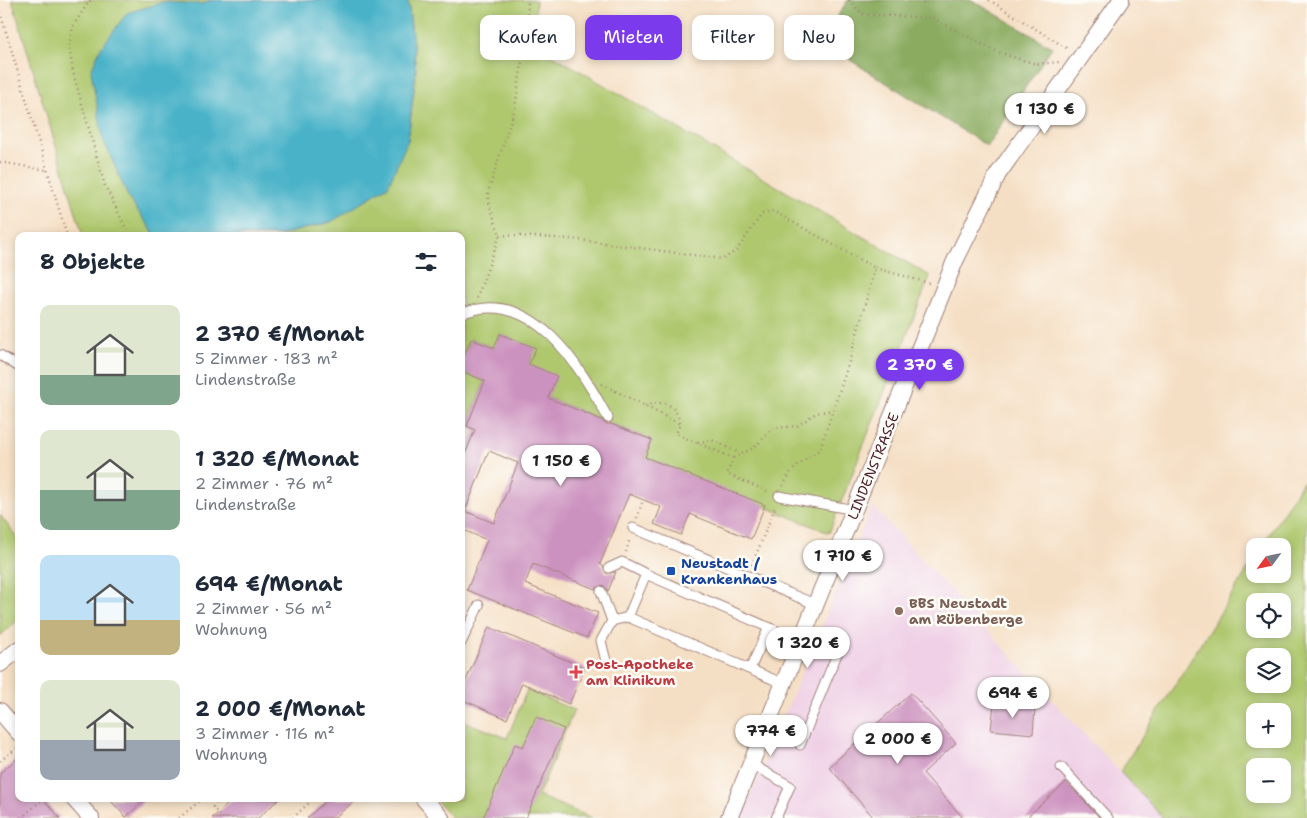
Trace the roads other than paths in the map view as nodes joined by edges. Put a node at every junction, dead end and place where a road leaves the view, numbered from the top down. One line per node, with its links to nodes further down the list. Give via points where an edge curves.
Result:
1 (1121, 0): 7 (street, LINDENSTRASSE, via 998,174 945,287)
2 (465, 312): 5 (lane, via 477,307 502,309 532,318 584,375)
3 (0, 355): 4 (lane)
4 (15, 364)
5 (608, 418)
6 (780, 496): 7 (lane)
7 (855, 510): 13 (street, LINDENSTRASSE)
8 (633, 528): 13 (lane)
9 (609, 568): 10 (lane, via 622,562)
10 (646, 574): 14 (lane); 16 (lane)
11 (600, 591): 15 (lane)
12 (479, 605): 17 (lane)
13 (817, 605): 18 (street, LINDENSTRASSE)
14 (628, 617): 15 (lane); 22 (lane)
15 (612, 621): 20 (lane, via 601,641)
16 (769, 628): 18 (lane); 22 (lane)
17 (465, 635)
18 (804, 637): 23 (street, LINDENSTRASSE); 26 (lane, via 839,650)
19 (15, 652): 21 (street)
20 (606, 661)
21 (0, 664)
22 (750, 669): 23 (lane)
23 (784, 684): 27 (street, LINDENSTRASSE)
24 (0, 712): 25 (street)
25 (15, 729)
26 (800, 745)
27 (751, 764): 33 (street, LINDENSTRASSE); 34 (lane, via 790,786)
28 (1061, 767): 35 (lane)
29 (77, 802): 31 (street)
30 (427, 802): 32 (street)
31 (91, 818)
32 (442, 818)
33 (729, 818)
34 (776, 818)
35 (1108, 818)

